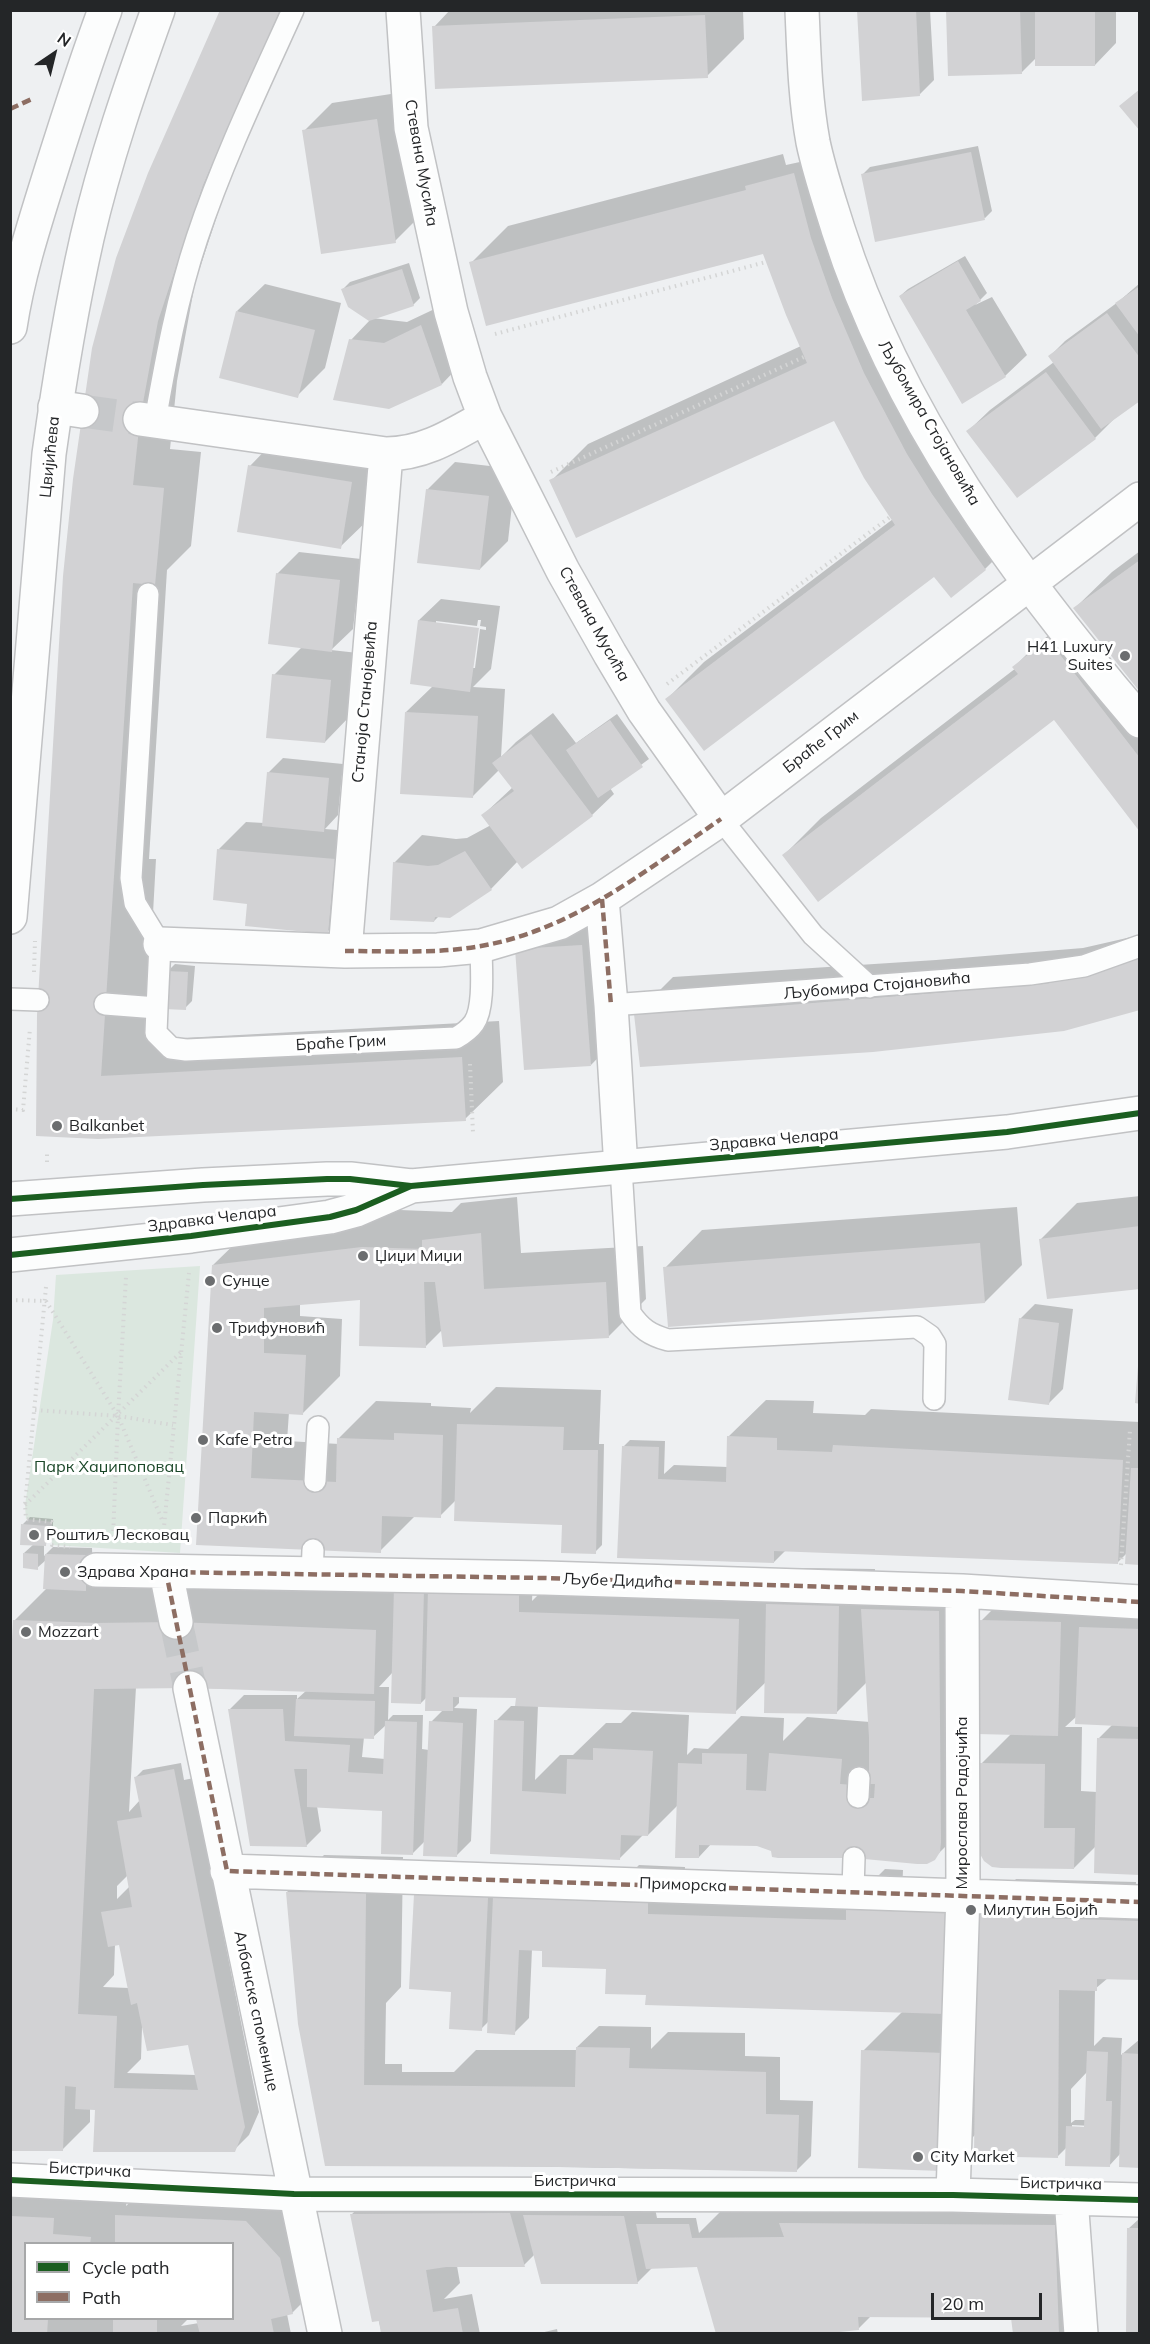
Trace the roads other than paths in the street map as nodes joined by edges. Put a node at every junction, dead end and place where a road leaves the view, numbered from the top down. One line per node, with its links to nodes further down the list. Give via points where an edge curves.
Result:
1 (105, 10): 6 (street, via 35,223)
2 (158, 10): 16 (street, Цвијићева, via 129,92 88,237 69,409 49,454)
3 (293, 10): 8 (lane, via 196,239)
4 (403, 10): 7 (street, Стевана Мусића, via 411,128 438,258 470,377)
5 (802, 10): 11 (street, Љубомира Стојановића, via 805,83 814,143 856,285 905,389 970,499)
6 (10, 327)
7 (485, 417): 9 (street, via 420,451); 14 (street, Стевана Мусића, via 564,571 640,705)
8 (148, 420): 9 (street)
9 (386, 454): 20 (street, Станоја Станојевића)
10 (1140, 499): 11 (street, Браће Грим)
11 (1028, 583): 13 (street, Љубомира Стојановића); 14 (street, Браће Грим)
12 (148, 594): 17 (lane, via 131,878 135,903)
13 (1140, 721)
14 (721, 819): 15 (street, Браће Грим); 21 (lane, via 813,935)
15 (602, 899): 18 (street, Браће Грим, via 559,923); 25 (street)
16 (10, 917)
17 (160, 944): 20 (street, Браће Грим); 26 (lane, Браће Грим)
18 (481, 946): 20 (street, Браће Грим, via 402,952); 26 (lane, Браће Грим, via 476,1021 456,1038 186,1050 171,1048 156,1033)
19 (1140, 946): 21 (lane, Љубомира Стојановића, via 1084,966)
20 (345, 951)
21 (870, 987): 25 (lane, Љубомира Стојановића)
22 (10, 999): 23 (lane)
23 (38, 1000)
24 (105, 1004): 26 (lane)
25 (611, 1005): 28 (street)
26 (157, 1008)
27 (1140, 1113): 28 (street, Здравка Челара, via 1008,1132)
28 (621, 1168): 29 (street, Здравка Челара); 32 (lane, via 630,1314 639,1327 668,1340 917,1327 935,1344)
29 (411, 1186): 30 (street, Здравка Челара, via 327,1179); 31 (street, Здравка Челара, via 330,1217)
30 (10, 1199)
31 (10, 1255)
32 (934, 1400)
33 (318, 1427): 34 (lane)
34 (315, 1481)
35 (96, 1570): 36 (street, Љубе Дидића)
36 (166, 1572): 37 (street, Љубе Дидића, via 313,1562 545,1578); 39 (street)
37 (962, 1591): 38 (street, Љубе Дидића); 44 (street, Мирослава Радојчића)
38 (1129, 1602)
39 (176, 1622)
40 (190, 1688): 42 (street, Албанске споменице)
41 (854, 1858): 43 (lane)
42 (227, 1871): 43 (street, Приморска); 47 (street, Албанске споменице)
43 (853, 1890): 44 (street, Приморска)
44 (963, 1894): 45 (street, Приморска); 48 (street, Мирослава Радојчића)
45 (1140, 1902)
46 (10, 2180): 47 (street, Бистричка)
47 (294, 2193): 48 (street, Бистричка); 51 (street, Албанске споменице)
48 (953, 2195): 49 (street, Бистричка)
49 (1071, 2198): 50 (street, Бистричка); 52 (street)
50 (1140, 2200)
51 (325, 2334)
52 (1082, 2334)

